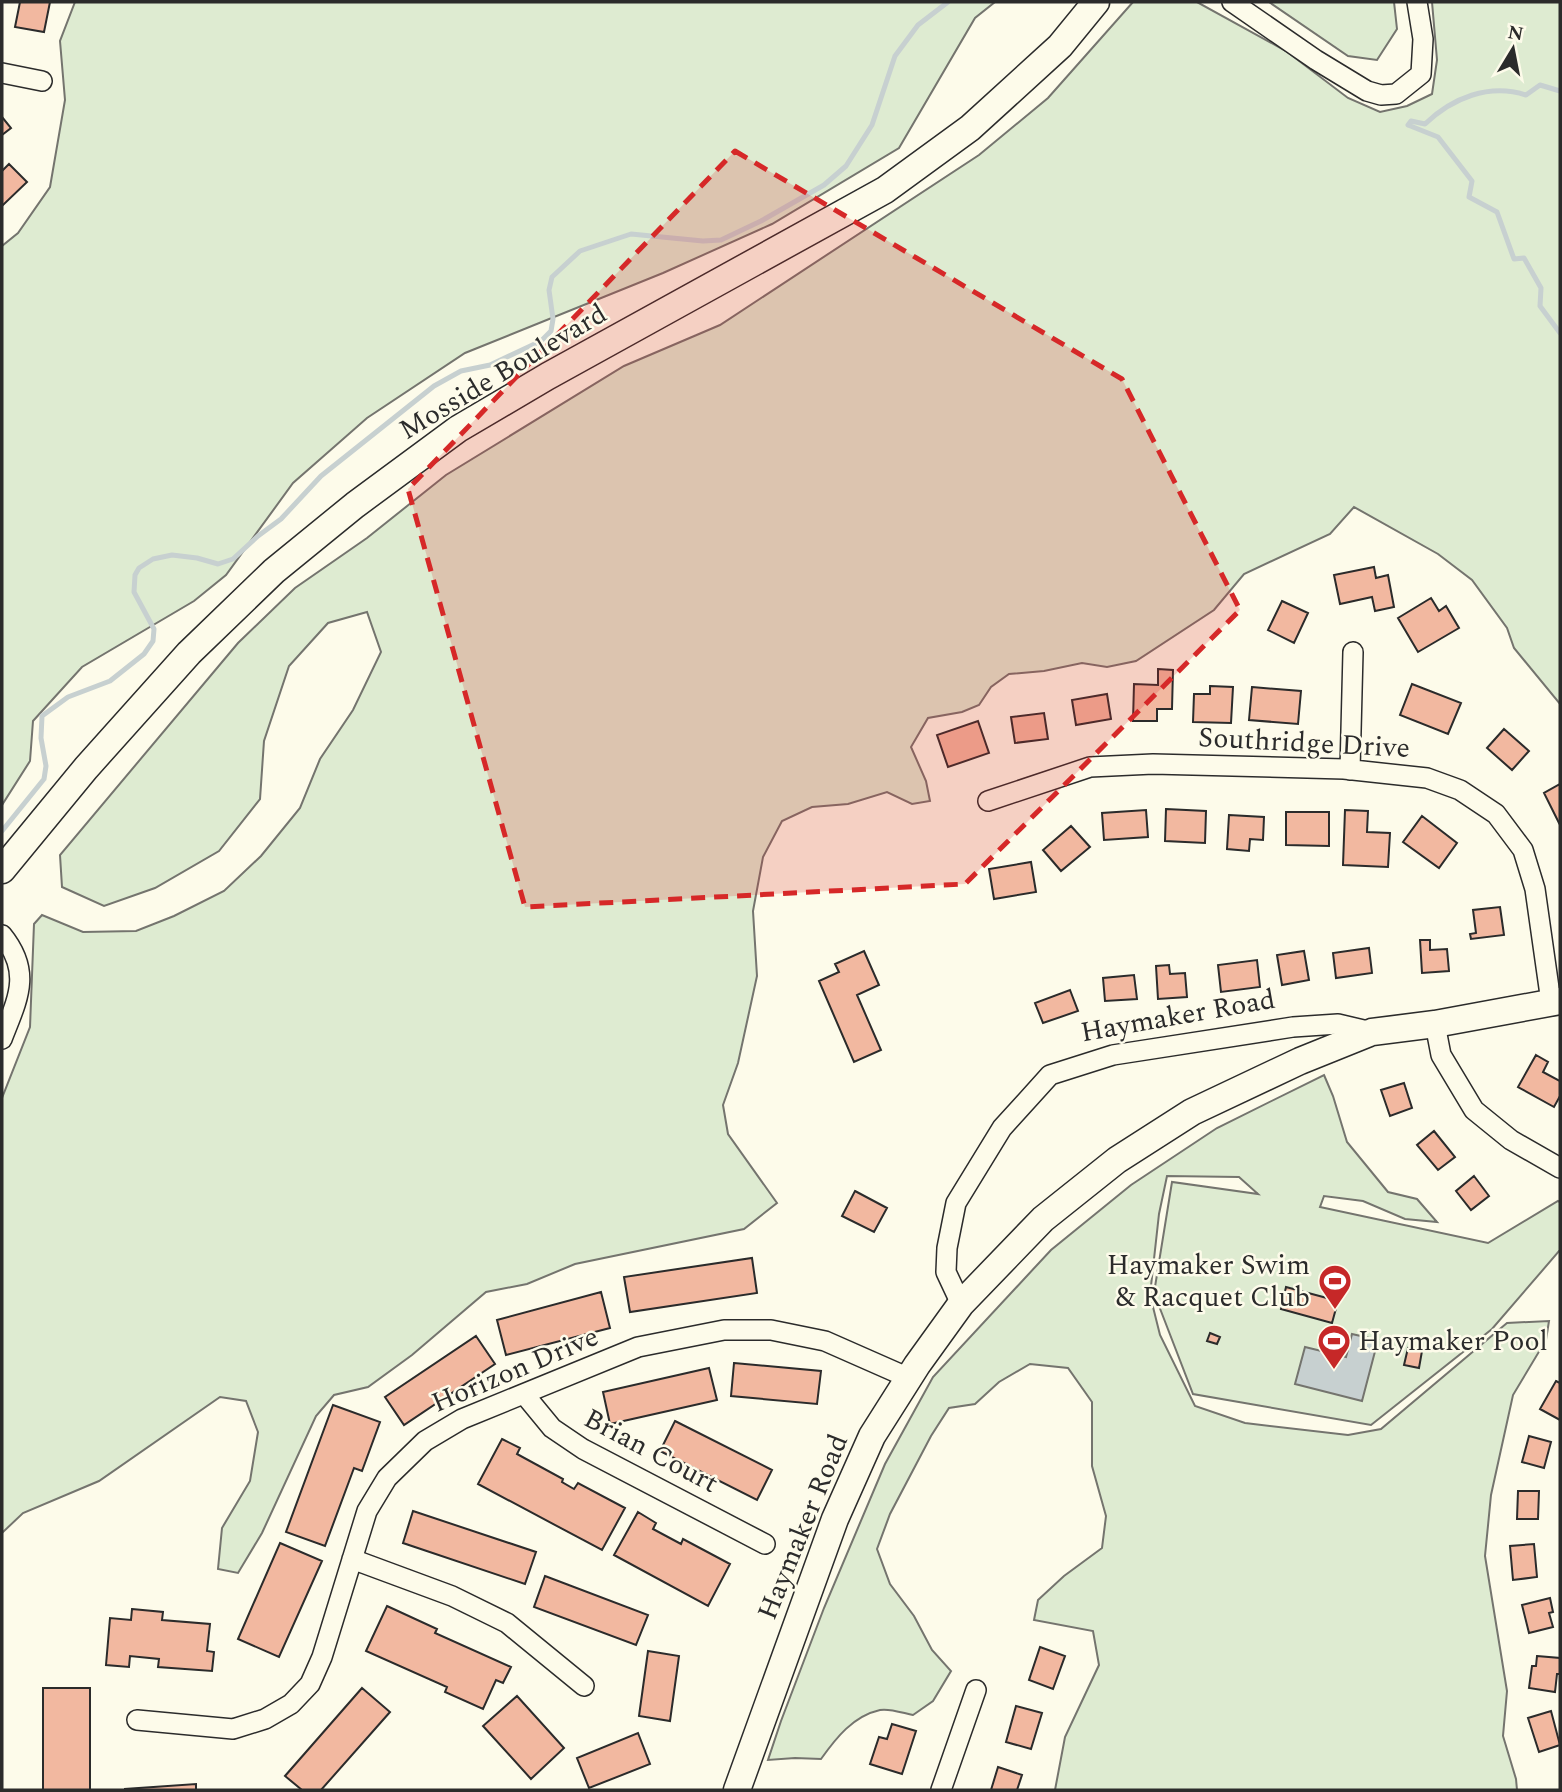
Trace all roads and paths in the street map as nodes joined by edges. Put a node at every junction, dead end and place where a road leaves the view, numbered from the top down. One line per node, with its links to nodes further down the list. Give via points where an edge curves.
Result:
1 (1096, 2): 9 (main road, Mosside Boulevard, via 1060,46 970,128 885,190 457,429 345,513 274,571 189,653)
2 (1232, 2): 3 (street, via 1316,60 1381,95 1396,93 1421,74 1423,39)
3 (1417, 2)
4 (2, 73): 5 (street)
5 (42, 81)
6 (1353, 652): 7 (street)
7 (1350, 770): 8 (street, Southridge Drive, via 1153,764 1090,767); 11 (street, Southridge Drive, via 1427,778 1460,790 1496,814 1523,849 1535,888)
8 (988, 801)
9 (2, 870)
10 (2, 935): 14 (street, via 11,946 20,974 20,992)
11 (1556, 1002): 12 (main road, Haymaker Road)
12 (1434, 1024): 13 (main road, Haymaker Road); 15 (street, via 1441,1055 1474,1110 1511,1140)
13 (1372, 1032): 16 (main road, Haymaker Road, via 1192,1112 1117,1160 1043,1219); 16 (street, Haymaker Road, via 1338,1024 1293,1027 1113,1055 1050,1075 1002,1128 956,1203 946,1272)
14 (2, 1039)
15 (1560, 1168)
16 (961, 1304): 17 (main road, Haymaker Road)
17 (909, 1377): 18 (street, Horizon Drive, via 825,1341 771,1330 724,1330 638,1348); 24 (main road, Haymaker Road, via 872,1436 835,1519)
18 (524, 1394): 19 (street, Brian Court, via 552,1428 583,1449); 20 (street, Horizon Drive, via 425,1440 387,1478 367,1511)
19 (765, 1544)
20 (352, 1559): 21 (street, via 452,1596 507,1623); 23 (street, Horizon Drive, via 322,1657 310,1684 290,1704 233,1730)
21 (584, 1686)
22 (976, 1690): 25 (street)
23 (137, 1720)
24 (737, 1790)
25 (941, 1790)

